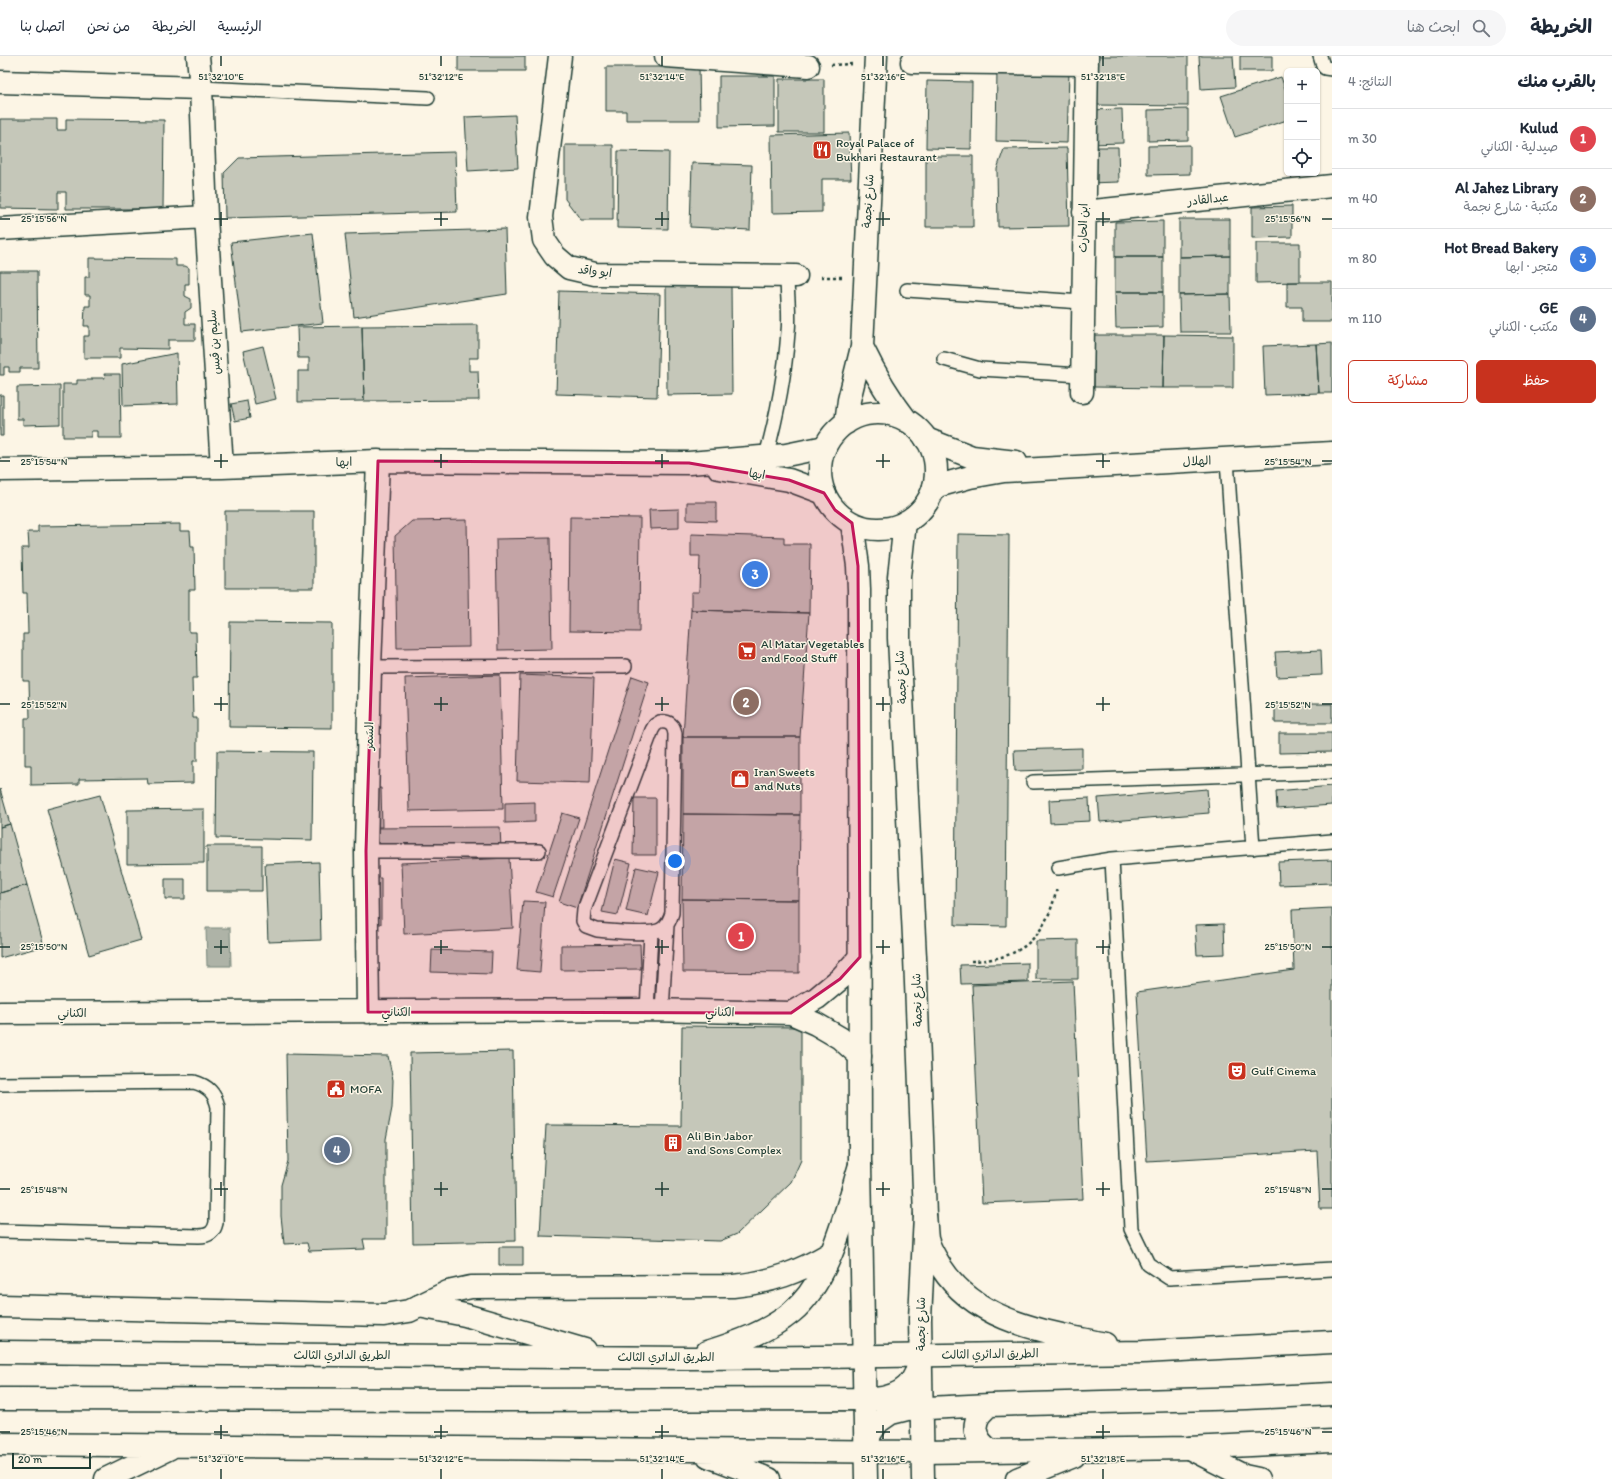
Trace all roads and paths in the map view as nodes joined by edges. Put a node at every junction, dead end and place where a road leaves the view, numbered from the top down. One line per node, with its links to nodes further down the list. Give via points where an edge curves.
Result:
1 (198, 56): 11 (main road, سليم بن قيس)
2 (560, 56): 17 (main road, ابو واقد, via 541,217 544,240 555,256 569,268 595,274)
3 (666, 56): 8 (main road)
4 (876, 56): 18 (main road, شارع نجمة)
5 (1320, 56): 9 (lane, via 1323,66)
6 (1087, 60): 7 (main road, ابن الحارث); 14 (main road, ابن الحارث)
7 (912, 62)
8 (808, 66)
9 (1332, 69)
10 (0, 82): 11 (main road)
11 (201, 88): 12 (lane); 15 (main road, سليم بن قيس)
12 (428, 98)
13 (1332, 186): 14 (main road, عبدالقادر)
14 (1084, 212): 20 (main road, ابن الحارث)
15 (206, 217): 16 (main road); 33 (main road, سليم بن قيس)
16 (0, 229)
17 (791, 276): 18 (path); 29 (lane, via 785,361 775,423)
18 (864, 278): 21 (main road, شارع نجمة)
19 (907, 290): 20 (lane)
20 (1082, 302): 23 (main road, ابن الحارث)
21 (862, 347): 24 (main road, شارع نجمة, via 874,373); 25 (main road, شارع نجمة)
22 (944, 359): 23 (lane, via 980,369)
23 (1082, 383)
24 (907, 421): 25 (main road, via 892,415 876,413 860,416); 26 (main road)
25 (846, 423): 27 (main road, via 834,434)
26 (926, 439): 34 (main road, الهلال, via 972,457); 36 (main road, via 935,462)
27 (825, 448): 29 (main road, ابها); 37 (main road, via 820,462 820,478)
28 (1332, 453): 30 (main road, الهلال)
29 (766, 456): 32 (main road, ابها)
30 (1227, 460): 34 (main road, الهلال); 43 (lane)
31 (378, 461): 32 (main road, ابها); 33 (main road, ابها); 41 (main road, السَمر)
32 (688, 463): 37 (main road, ابها, via 789,480)
33 (222, 467): 35 (main road, ابها)
34 (1061, 468): 36 (main road, الهلال, via 1004,471)
35 (0, 470)
36 (934, 487): 38 (main road, via 923,507)
37 (824, 493): 39 (main road, via 835,510)
38 (905, 522): 39 (main road, via 878,529); 62 (main road, شارع نجمة, via 899,577 899,638)
39 (852, 523): 53 (main road, via 859,590)
40 (625, 666): 41 (lane)
41 (370, 667): 47 (main road, السَمر)
42 (1331, 772): 43 (lane)
43 (1248, 776): 44 (lane); 46 (lane)
44 (1033, 782)
45 (1332, 841): 46 (lane)
46 (1253, 848): 49 (lane)
47 (366, 850): 48 (lane); 56 (main road, السَمر)
48 (539, 851)
49 (1112, 859): 50 (lane); 65 (lane, via 1131,1229 1148,1264 1169,1278)
50 (1058, 868): 54 (path, via 1055,896 1048,917 1029,944 1002,958)
51 (667, 925): 52 (lane); 52 (lane, via 672,913 675,734 674,728 666,722 660,722 652,730 582,916 586,926 597,930); 55 (lane)
52 (651, 933): 55 (lane)
53 (860, 957): 58 (main road, via 840,979 817,998); 59 (main road)
54 (971, 961)
55 (654, 1011): 56 (main road, الكناني); 58 (main road, الكناني)
56 (368, 1012): 57 (main road, الكناني)
57 (0, 1013)
58 (791, 1013): 59 (main road, الكناني, via 840,1038)
59 (860, 1056): 61 (main road)
60 (0, 1084): 63 (lane, via 194,1082 213,1093 218,1107 216,1223 211,1234 199,1236)
61 (860, 1165): 64 (main road); 72 (main road)
62 (925, 1215): 70 (main road, via 928,1240 938,1263 957,1288 983,1307 1028,1326); 71 (main road, شارع نجمة, via 920,1319)
63 (0, 1231)
64 (831, 1253): 67 (main road, via 808,1267 758,1283 733,1286 470,1287 448,1292); 74 (main road, via 809,1294 783,1319 731,1344)
65 (1332, 1269)
66 (0, 1306): 67 (main road, via 384,1315 396,1314)
67 (419, 1306): 73 (main road, via 465,1315)
68 (1332, 1342): 70 (main road, الطريق الدائري الثالث)
69 (0, 1352): 73 (main road, الطريق الدائري الثالث)
70 (1143, 1352): 71 (main road, الطريق الدائري الثالث)
71 (921, 1355): 72 (main road, الطريق الدائري الثالث); 77 (main road, via 918,1372 901,1392 888,1397); 79 (main road, شارع نجمة)
72 (864, 1356): 74 (main road, الطريق الدائري الثالث); 77 (main road)
73 (608, 1357): 74 (main road, الطريق الدائري الثالث)
74 (688, 1358)
75 (1332, 1394): 78 (main road)
76 (0, 1399): 77 (main road)
77 (865, 1399): 87 (main road)
78 (990, 1405): 79 (main road); 86 (main road, via 982,1410 975,1428 977,1438)
79 (922, 1408): 87 (main road, via 884,1416 870,1434); 88 (main road, شارع نجمة)
80 (1332, 1441): 83 (main road)
81 (0, 1444): 82 (main road)
82 (174, 1445): 84 (main road); 89 (main road)
83 (1189, 1448): 85 (main road); 94 (main road, via 1244,1476)
84 (694, 1450): 87 (main road); 90 (main road)
85 (1091, 1450): 86 (main road); 93 (main road)
86 (991, 1451): 88 (main road)
87 (866, 1452): 88 (main road); 91 (main road)
88 (922, 1452): 92 (main road, شارع نجمة)
89 (106, 1479)
90 (770, 1479)
91 (866, 1479)
92 (923, 1479)
93 (1017, 1479)
94 (1258, 1479)

